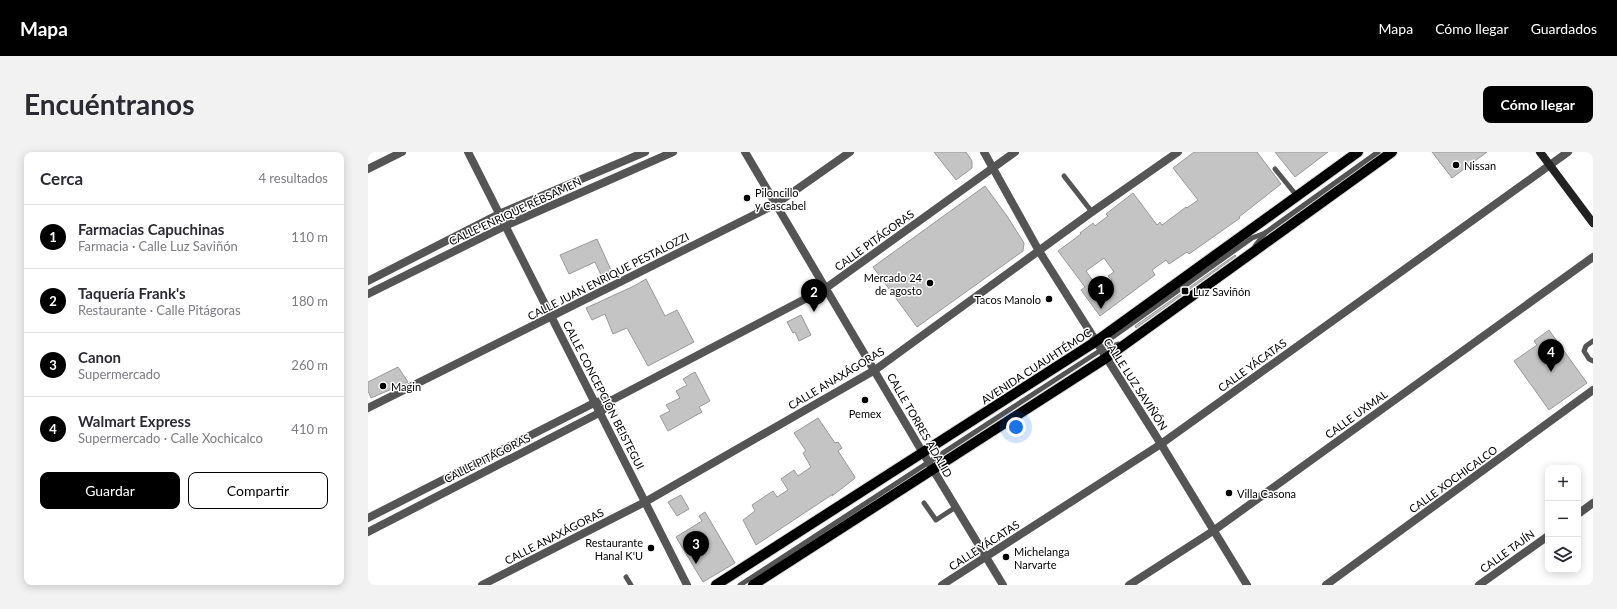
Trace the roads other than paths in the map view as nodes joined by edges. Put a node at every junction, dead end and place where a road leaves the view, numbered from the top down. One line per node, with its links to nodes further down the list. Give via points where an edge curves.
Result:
1 (402, 152): 18 (street)
2 (468, 152): 27 (street, CALLE CONCEPCIÓN BEISTEGUI)
3 (645, 152): 16 (street, CALLE ENRIQUE RÉBSAMEN)
4 (673, 152): 20 (street, CALLE ENRIQUE RÉBSAMEN)
5 (745, 152): 24 (street, CALLE TORRES ADALID)
6 (850, 152): 24 (street, CALLE JUAN ENRIQUE PESTALOZZI)
7 (984, 152): 17 (street, CALLE LUZ SAVIÑÓN)
8 (1015, 152): 17 (street, CALLE PITÁGORAS)
9 (1178, 152): 26 (street, CALLE ANAXÁGORAS)
10 (1358, 152): 23 (main road, AVENIDA CUAUHTÉMOC)
11 (1378, 152): 30 (lane)
12 (1392, 152): 38 (main road, AVENIDA CUAUHTÉMOC)
13 (1540, 152): 15 (street)
14 (1568, 152): 15 (street, CALLE YÁCATAS)
15 (1550, 165): 28 (street); 46 (street, CALLE YÁCATAS)
16 (613, 166): 20 (street); 22 (street, CALLE ENRIQUE RÉBSAMEN)
17 (993, 168): 31 (street, CALLE LUZ SAVIÑÓN); 34 (street, CALLE PITÁGORAS)
18 (368, 169)
19 (1275, 169): 23 (lane)
20 (618, 176): 25 (street, CALLE ENRIQUE RÉBSAMEN)
21 (1064, 176): 26 (lane)
22 (547, 194): 25 (street); 27 (street, CALLE ENRIQUE RÉBSAMEN)
23 (1297, 196): 38 (main road, AVENIDA CUAUHTÉMOC)
24 (776, 204): 34 (street, CALLE TORRES ADALID); 36 (street, CALLE JUAN ENRIQUE PESTALOZZI)
25 (552, 205): 29 (street, CALLE ENRIQUE RÉBSAMEN)
26 (1092, 212): 31 (street, CALLE ANAXÁGORAS)
27 (499, 214): 29 (street, CALLE CONCEPCIÓN BEISTEGUI); 33 (street, CALLE ENRIQUE RÉBSAMEN)
28 (1593, 223)
29 (505, 226): 35 (street, CALLE ENRIQUE RÉBSAMEN); 36 (street, CALLE CONCEPCIÓN BEISTEGUI)
30 (1265, 233): 38 (lane, via 1252,238 1116,334); 38 (lane, via 1256,245 1218,273 1115,346)
31 (1039, 250): 38 (street, CALLE LUZ SAVIÑÓN); 40 (street, CALLE ANAXÁGORAS)
32 (1593, 257): 57 (street, CALLE UXMAL)
33 (368, 281)
34 (826, 288): 40 (street, CALLE TORRES ADALID); 42 (street, CALLE PITÁGORAS)
35 (368, 294)
36 (552, 316): 43 (street, CALLE CONCEPCIÓN BEISTEGUI); 44 (street, CALLE JUAN ENRIQUE PESTALOZZI)
37 (1593, 341): 39 (lane, via 1584,351)
38 (1101, 350): 46 (street, CALLE LUZ SAVIÑÓN); 47 (main road, AVENIDA CUAUHTÉMOC); 48 (main road, AVENIDA CUAUHTÉMOC)
39 (1593, 361)
40 (875, 370): 47 (street, CALLE TORRES ADALID); 51 (street, CALLE ANAXÁGORAS)
41 (1593, 390): 72 (street, CALLE XOCHICALCO)
42 (612, 400): 43 (street, CALLE PITÁGORAS); 45 (street, CALLE PITÁGORAS)
43 (596, 402): 45 (street, CALLE CONCEPCIÓN BEISTEGUI); 49 (street, CALLE PITÁGORAS)
44 (368, 408)
45 (601, 412): 50 (street, CALLE PITÁGORAS); 51 (street, CALLE CONCEPCIÓN BEISTEGUI)
46 (1161, 444): 57 (street, CALLE LUZ SAVIÑÓN); 60 (street, CALLE YÁCATAS)
47 (923, 453): 48 (street, CALLE TORRES ADALID); 65 (main road, AVENIDA CUAUHTÉMOC)
48 (931, 466): 54 (street, CALLE TORRES ADALID); 66 (lane); 67 (main road, AVENIDA CUAUHTÉMOC)
49 (442, 480): 50 (street); 56 (street, CALLE PITÁGORAS)
50 (447, 491): 58 (street, CALLE PITÁGORAS)
51 (645, 502): 62 (street, CALLE ANAXÁGORAS); 64 (street, CALLE CONCEPCIÓN BEISTEGUI)
52 (924, 503): 54 (lane, via 936,520)
53 (1593, 503): 55 (street)
54 (956, 508): 60 (street, CALLE TORRES ADALID)
55 (1581, 512)
56 (368, 518)
57 (1213, 531): 70 (street, CALLE UXMAL); 71 (street, CALLE LUZ SAVIÑÓN)
58 (368, 532)
59 (1547, 537): 73 (street, CALLE TAJÍN)
60 (985, 557): 68 (street, CALLE YÁCATAS); 69 (street, CALLE TORRES ADALID)
61 (626, 577): 63 (lane)
62 (482, 585)
63 (631, 585)
64 (688, 585)
65 (716, 585)
66 (740, 585)
67 (753, 585)
68 (942, 585)
69 (1003, 585)
70 (1129, 585)
71 (1247, 585)
72 (1326, 585)
73 (1479, 585)

